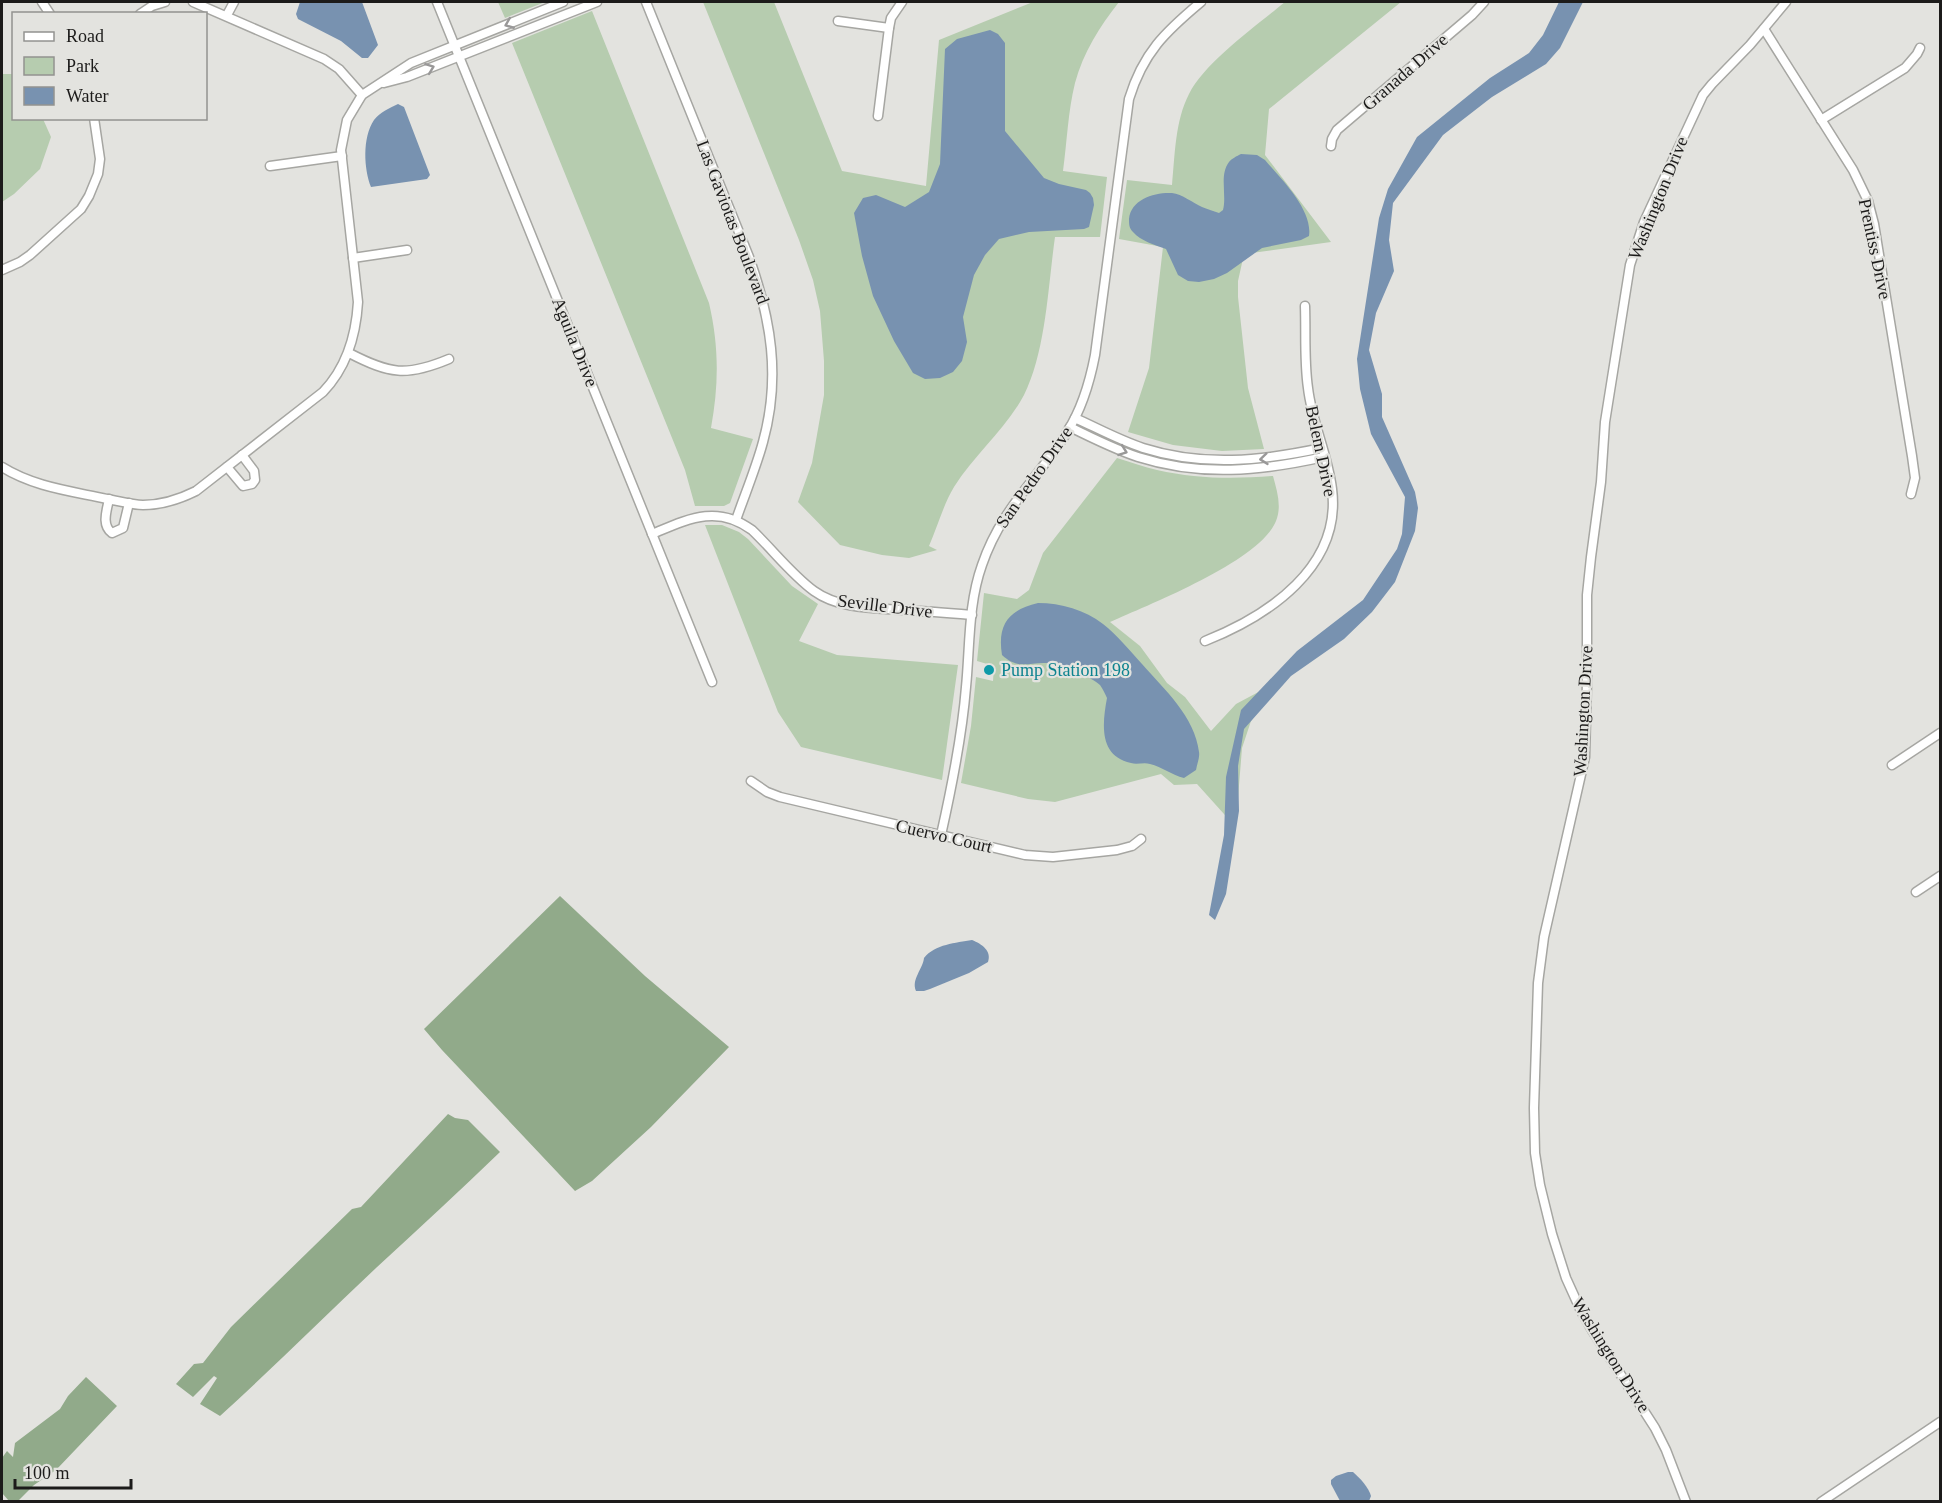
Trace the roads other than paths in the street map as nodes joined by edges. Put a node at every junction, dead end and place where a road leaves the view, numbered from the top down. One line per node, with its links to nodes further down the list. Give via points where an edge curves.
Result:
1 (165, 2): 12 (street)
2 (193, 2): 13 (street)
3 (234, 2): 13 (street)
4 (437, 2): 17 (street, Aguila Drive)
5 (563, 2): 17 (street, one-way to 17)
6 (597, 2): 19 (street)
7 (646, 2): 43 (street, Las Gaviotas Boulevard, via 749,257 768,320 772,362 768,419)
8 (902, 2): 15 (street)
9 (1201, 2): 34 (street, San Pedro Drive, via 1167,31 1149,54 1129,99 1095,355)
10 (1485, 2): 25 (street, Granada Drive, via 1337,130)
11 (1786, 2): 16 (street, Washington Drive)
12 (143, 12)
13 (228, 15): 21 (street, via 324,59)
14 (838, 21): 15 (street)
15 (889, 28): 22 (street)
16 (1764, 29): 24 (street, Prentiss Drive); 56 (street, Washington Drive, via 1703,95 1644,222 1630,265 1605,422 1587,595 1585,757 1550,907 1538,983 1534,1131 1552,1234 1581,1311 1655,1428)
17 (455, 46): 19 (street, Aguila Drive); 20 (street, via 404,66)
18 (1920, 48): 24 (street, via 1905,68)
19 (460, 57): 20 (street, one-way to 19); 44 (street, Aguila Drive)
20 (375, 86): 21 (street)
21 (362, 95): 26 (street, via 347,120)
22 (878, 116)
23 (93, 120): 30 (street, via 100,159 89,196 81,209 30,255)
24 (1821, 120): 40 (street, Prentiss Drive, via 1853,170 1874,224 1914,464)
25 (1330, 146)
26 (342, 156): 27 (street); 29 (street)
27 (270, 166)
28 (407, 250): 29 (street)
29 (353, 258): 32 (street, via 358,302)
30 (2, 270)
31 (1305, 306): 36 (street, Belem Drive, via 1308,388)
32 (349, 353): 33 (street, via 370,364 401,371 426,369); 37 (street, via 323,392)
33 (449, 359)
34 (1075, 418): 35 (street, San Pedro Drive); 36 (street, one-way to 34, via 1250,460 1189,458 1144,448)
35 (1070, 427): 36 (street, one-way to 36, via 1139,457 1202,469 1265,469); 45 (street, San Pedro Drive, via 997,529 979,574)
36 (1323, 452): 46 (street, Belem Drive, via 1333,492 1331,523 1324,546 1309,572 1243,624)
37 (242, 455): 39 (street); 39 (street, via 254,471 252,484 243,486)
38 (2, 467): 41 (street, via 15,476 46,486)
39 (227, 467): 42 (street, via 181,498 142,506)
40 (1911, 494)
41 (109, 499): 42 (street); 42 (street, via 105,522 112,533 123,528)
42 (129, 503)
43 (736, 520): 44 (street, Seville Drive, via 698,516); 45 (street, Seville Drive, via 752,530 814,591 831,600 867,607)
44 (652, 534): 47 (street, Aguila Drive)
45 (972, 615): 51 (street, San Pedro Drive, via 957,757)
46 (1205, 641)
47 (712, 682)
48 (1941, 733): 49 (street)
49 (1892, 765)
50 (751, 781): 51 (street, Cuervo Court, via 780,797)
51 (941, 835): 52 (street, Cuervo Court, via 1042,857 1117,850)
52 (1141, 839)
53 (1941, 876): 54 (street)
54 (1916, 892)
55 (1941, 1422): 57 (street)
56 (1686, 1502)
57 (1821, 1502)

